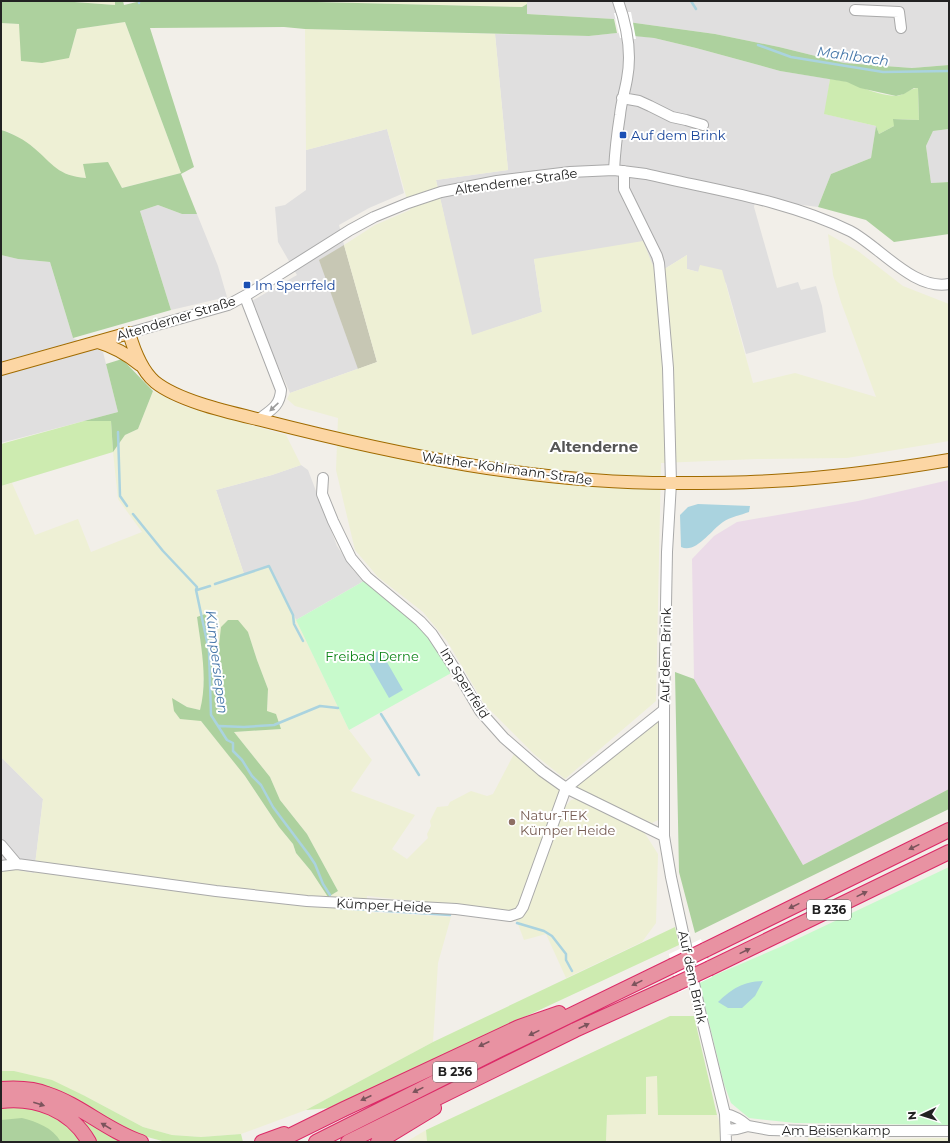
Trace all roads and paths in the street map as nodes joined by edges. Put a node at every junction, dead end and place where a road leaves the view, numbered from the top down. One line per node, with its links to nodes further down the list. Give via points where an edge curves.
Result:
1 (618, 1): 6 (street, Auf dem Brink, via 628,39 629,61)
2 (898, 1): 4 (street)
3 (855, 10): 4 (street)
4 (899, 12): 5 (street)
5 (901, 28)
6 (622, 98): 7 (street, via 639,101 672,117); 8 (street, Auf dem Brink, via 617,135)
7 (703, 125)
8 (619, 170): 9 (street, Altenderner Straße, via 734,193 817,217 851,232 921,280); 10 (street, Altenderner Straße, via 570,172 497,181 441,192 408,203 350,230); 18 (street, Auf dem Brink, via 624,189 660,267 668,368)
9 (949, 284)
10 (245, 297): 11 (street, Altenderner Straße, via 220,307); 15 (street, one-way to 15, via 281,390 278,404)
11 (129, 333): 12 (main road, Altenderner Straße); 13 (main road, Walther-Kohlmann-Straße)
12 (98, 342): 13 (main road, via 127,354); 14 (main road, Altenderner Straße)
13 (142, 366): 15 (main road, Walther-Kohlmann-Straße, via 155,382 171,392)
14 (1, 369)
15 (259, 419): 18 (main road, Walther-Kohlmann-Straße, via 407,454 500,470 585,479)
16 (949, 460): 18 (main road, Walther-Kohlmann-Straße, via 794,480)
17 (323, 478): 20 (street, Im Sperrfeld, via 322,494 351,558 366,577 432,634 480,711 504,738)
18 (671, 483): 19 (street, Auf dem Brink)
19 (664, 710): 20 (street); 22 (street, Auf dem Brink)
20 (566, 788): 22 (street, Im Sperrfeld); 25 (street, Kümper Heide, via 524,907 519,913 510,916 456,909 255,895)
21 (949, 830): 27 (highway, B 236, one-way to 27, bridge)
22 (664, 836): 31 (street, Auf dem Brink, via 703,1027)
23 (1, 844): 25 (street)
24 (949, 852): 28 (highway, B 236, one-way to 24, bridge)
25 (17, 864): 26 (street, Kümper Heide)
26 (1, 866)
27 (595, 1004): 32 (highway, one-way to 32, via 519,1027); 40 (highway, B 236, one-way to 40)
28 (473, 1080): 41 (highway, B 236); 42 (highway, via 434,1108)
29 (1, 1089): 37 (highway, one-way to 29, via 46,1093 17,1088)
30 (1, 1101): 36 (highway, one-way to 36, via 24,1100 54,1109 68,1117)
31 (725, 1114): 33 (street, Am Beisenkamp, via 741,1120); 34 (street, Auf dem Brink)
32 (315, 1123): 38 (highway); 39 (highway)
33 (748, 1126): 34 (street, Am Beisenkamp); 35 (street, Am Beisenkamp, via 770,1130 808,1131)
34 (726, 1130): 43 (street, Auf dem Brink)
35 (949, 1131)
36 (89, 1142)
37 (141, 1142)
38 (262, 1142)
39 (277, 1142)
40 (316, 1142)
41 (348, 1142)
42 (378, 1142)
43 (726, 1142)

